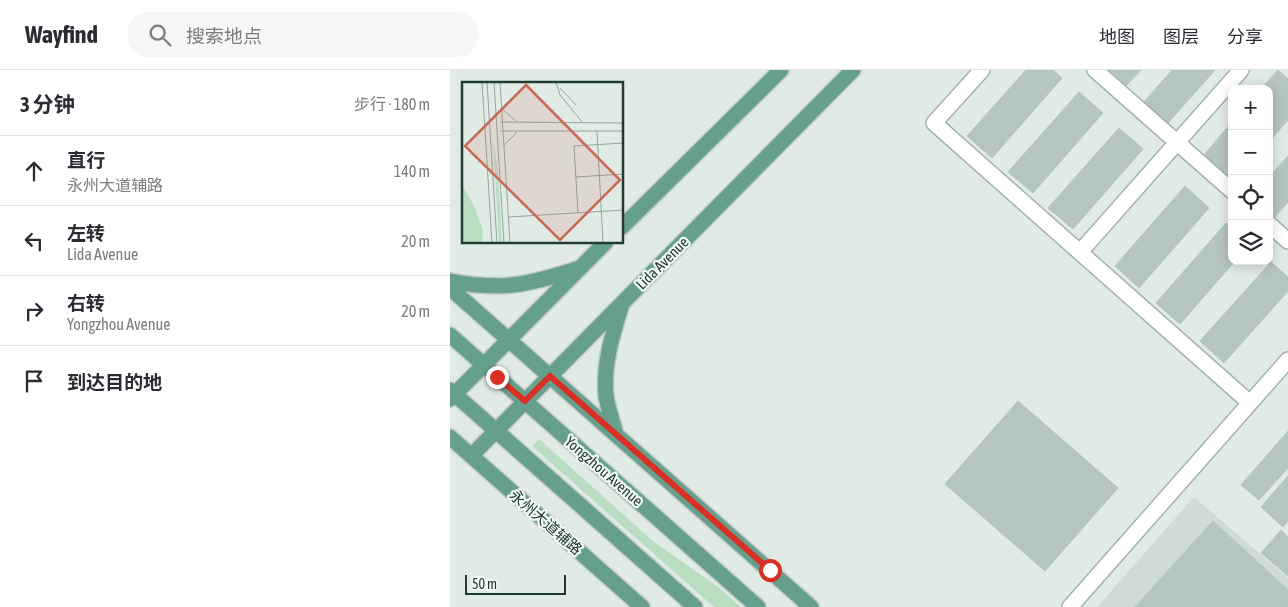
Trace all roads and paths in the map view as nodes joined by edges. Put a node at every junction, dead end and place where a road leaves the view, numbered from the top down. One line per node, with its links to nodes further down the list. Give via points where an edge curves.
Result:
1 (781, 70): 8 (main road)
2 (853, 70): 16 (main road, Lida Avenue)
3 (982, 70): 12 (street, via 934,123)
4 (1095, 70): 6 (street)
5 (1241, 70): 6 (street)
6 (1177, 143): 7 (street); 12 (street)
7 (1228, 188)
8 (624, 225)
9 (1273, 228): 10 (street)
10 (1288, 241)
11 (604, 244): 13 (main road)
12 (1081, 252): 24 (street)
13 (581, 268): 14 (main road, via 531,284 499,287); 18 (main road)
14 (450, 281)
15 (450, 288): 18 (main road)
16 (622, 302): 21 (main road, Lida Avenue); 26 (main road, via 610,341 606,371 606,398)
17 (450, 335): 20 (main road, Yongzhou Avenue)
18 (509, 340): 20 (main road); 21 (main road)
19 (1288, 360): 24 (street)
20 (484, 365): 22 (main road); 23 (main road, Yongzhou Avenue)
21 (550, 376): 23 (main road, Lida Avenue); 26 (main road)
22 (452, 394): 25 (main road)
23 (525, 401): 25 (main road, Lida Avenue); 31 (main road, Yongzhou Avenue)
24 (1250, 403): 33 (street)
25 (496, 431): 28 (main road, Lida Avenue); 30 (main road)
26 (616, 435): 32 (main road)
27 (450, 437): 28 (main road, 永州大道辅路)
28 (471, 456): 29 (main road, 永州大道辅路)
29 (642, 607)
30 (696, 607)
31 (758, 607)
32 (812, 607)
33 (1070, 607)

